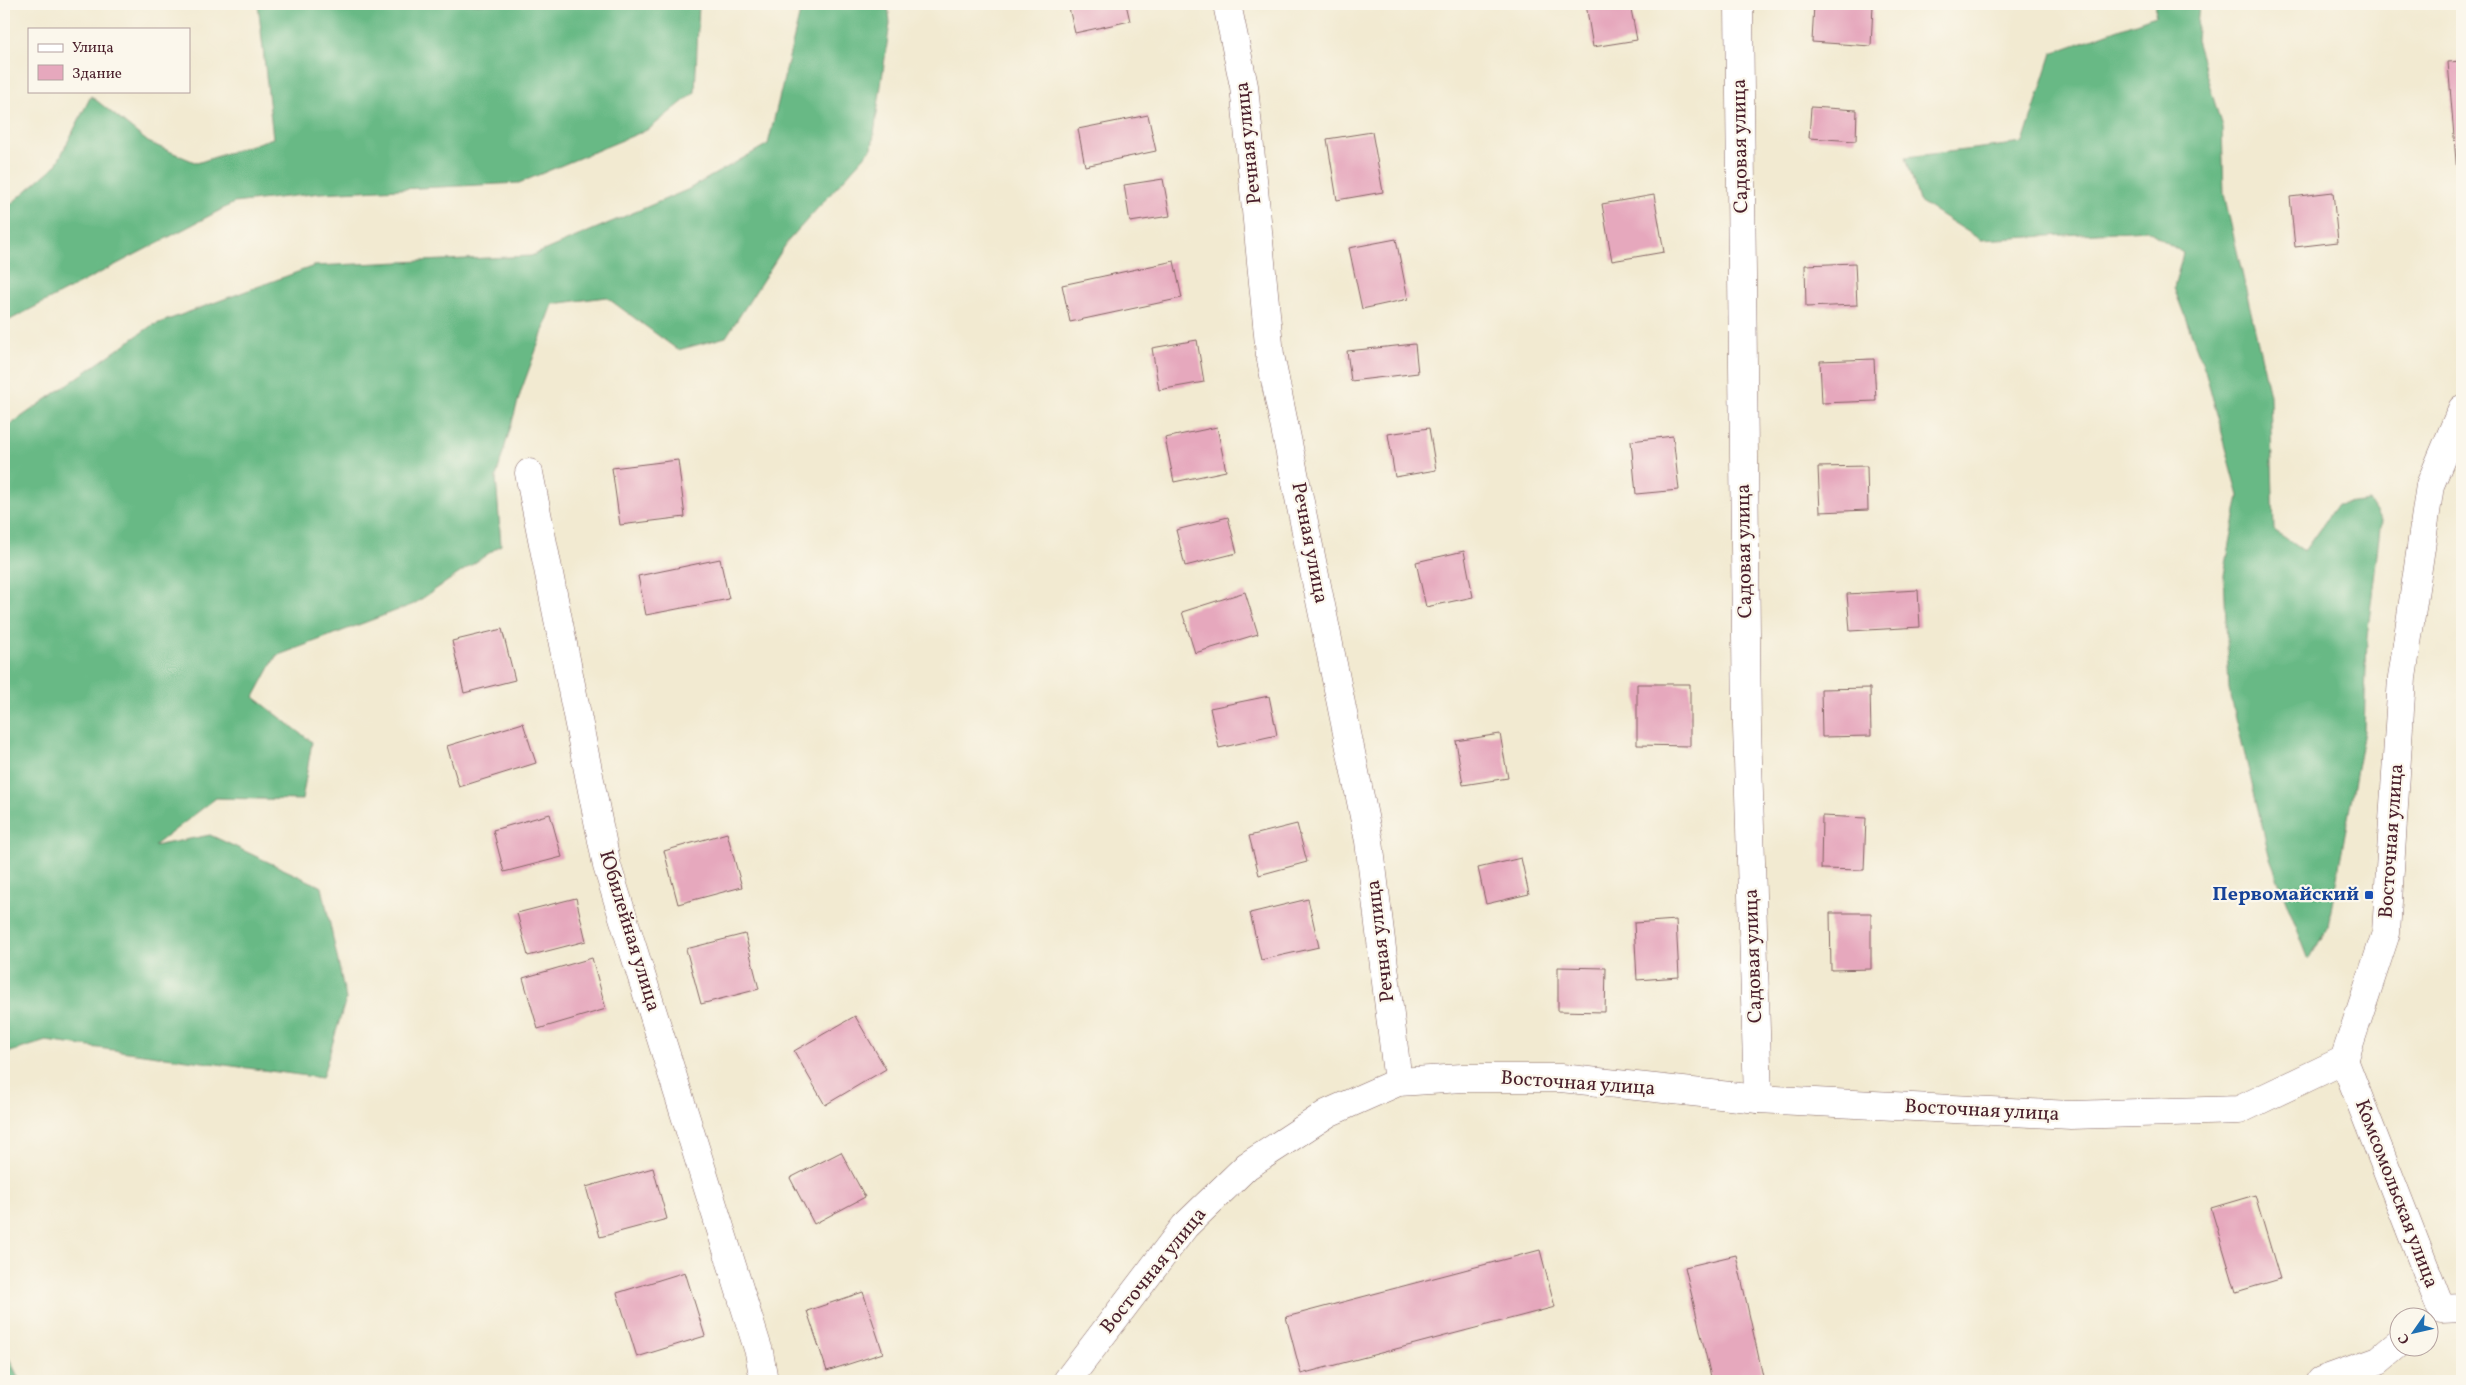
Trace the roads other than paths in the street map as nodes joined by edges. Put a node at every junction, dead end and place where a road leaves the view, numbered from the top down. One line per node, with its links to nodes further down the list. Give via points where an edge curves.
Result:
1 (1227, 4): 6 (street, Речная улица, via 1244,86 1270,355 1369,841)
2 (1739, 4): 7 (street, Садовая улица, via 1747,726)
3 (2462, 409): 5 (street, Восточная улица, via 2430,485 2402,678 2386,933)
4 (529, 472): 10 (street, Юбилейная улица, via 607,866 759,1352)
5 (2344, 1060): 7 (street, Восточная улица, via 2240,1110 2071,1115); 8 (street, Комсомольская улица)
6 (1398, 1082): 7 (street, Восточная улица, via 1561,1078); 11 (street, Восточная улица, via 1328,1113 1247,1166 1185,1226)
7 (1758, 1098)
8 (2444, 1312)
9 (2388, 1352): 12 (street, via 2379,1360)
10 (764, 1381)
11 (1067, 1381)
12 (2321, 1381)

